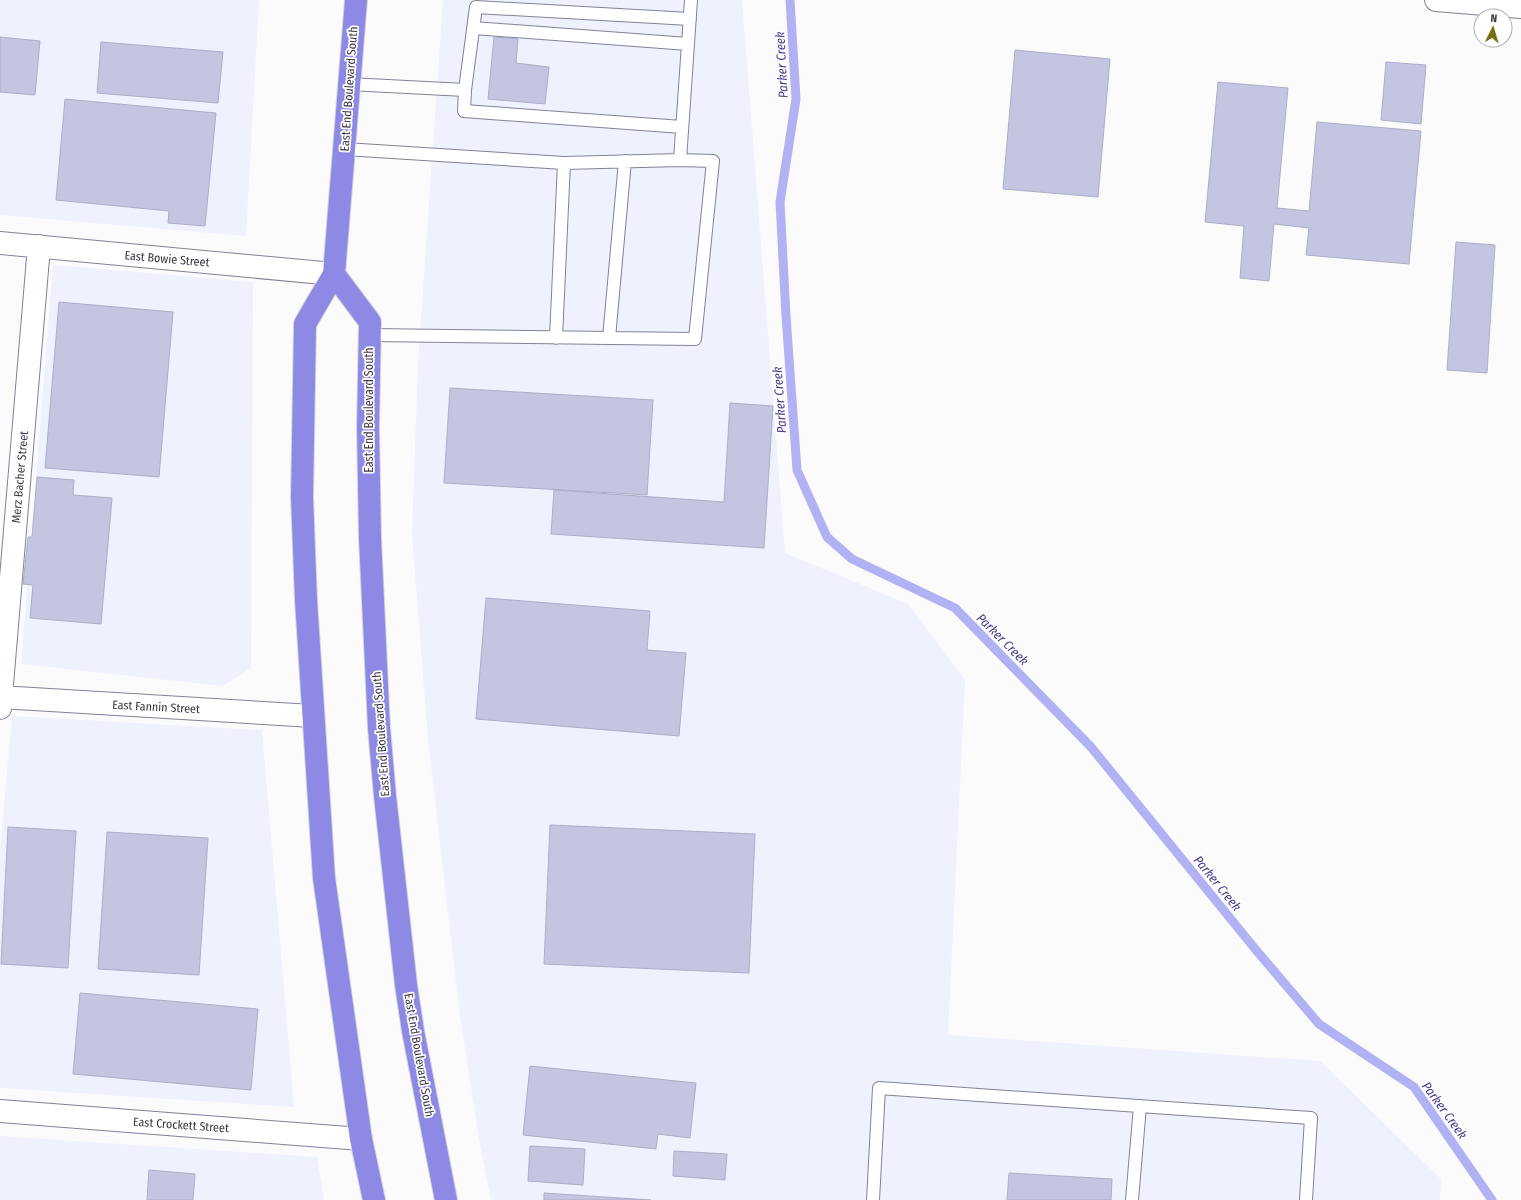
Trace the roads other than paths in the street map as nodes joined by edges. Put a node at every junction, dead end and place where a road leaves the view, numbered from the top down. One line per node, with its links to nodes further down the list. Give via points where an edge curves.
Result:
1 (356, 0): 8 (highway, East End Boulevard South)
2 (691, 0): 5 (lane)
3 (1436, 0): 4 (street)
4 (1521, 7)
5 (690, 19): 6 (lane, via 476,7); 7 (lane)
6 (473, 28): 7 (lane); 9 (lane)
7 (688, 44): 10 (lane)
8 (350, 84): 9 (lane); 11 (highway, East End Boulevard South)
9 (464, 90): 10 (lane, via 464,111)
10 (682, 127): 12 (lane)
11 (345, 149): 14 (lane); 17 (highway, East End Boulevard South)
12 (680, 160): 13 (lane); 20 (lane, via 713,161 695,340)
13 (625, 161): 14 (lane); 20 (lane)
14 (564, 163): 19 (lane)
15 (0, 243): 16 (street, East Bowie Street)
16 (39, 246): 17 (street, East Bowie Street); 21 (street, Merz Bacher Street)
17 (334, 274): 18 (highway, East End Boulevard South, via 370,322); 22 (highway, East End Boulevard South, via 305,324 302,498)
18 (370, 335): 19 (lane); 27 (highway, East End Boulevard South, via 370,538 379,728 406,985)
19 (556, 338): 20 (lane)
20 (609, 338)
21 (0, 701): 22 (street, East Fannin Street)
22 (313, 716): 25 (highway, East End Boulevard South, via 324,878)
23 (1140, 1106): 28 (lane, via 879,1088); 29 (lane); 30 (lane, via 1311,1118)
24 (0, 1111): 25 (street, East Crockett Street)
25 (362, 1139): 26 (highway, East End Boulevard South)
26 (374, 1200)
27 (446, 1200)
28 (873, 1200)
29 (1132, 1200)
30 (1306, 1200)

